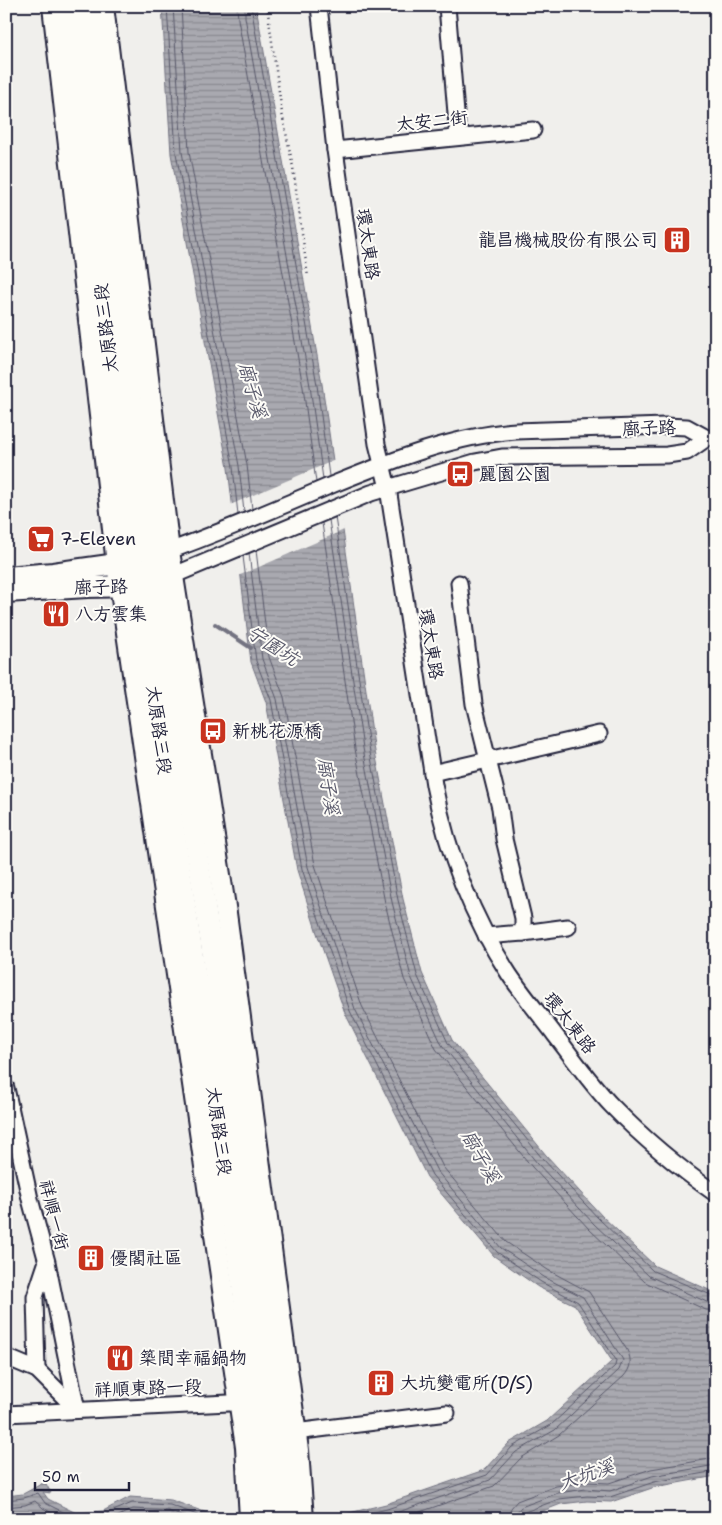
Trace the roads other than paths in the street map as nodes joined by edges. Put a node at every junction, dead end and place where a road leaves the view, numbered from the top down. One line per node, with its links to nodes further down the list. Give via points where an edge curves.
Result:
1 (53, 6): 13 (main road, 太原路三段)
2 (68, 6): 13 (main road, 太原路三段)
3 (84, 6): 13 (main road, 太原路三段)
4 (103, 6): 13 (main road, 太原路三段)
5 (319, 6): 9 (street, 環太東路)
6 (447, 6): 8 (street)
7 (533, 130): 8 (street, 太安二街)
8 (458, 137): 9 (street, 太安二街)
9 (335, 150): 11 (street, 環太東路, via 377,444)
10 (711, 438): 11 (street, 廍子路, via 687,427 496,432 451,442); 12 (street, 廍子路, via 687,452 667,455 502,457)
11 (375, 468): 12 (street, 環太東路); 13 (street)
12 (388, 488): 15 (street, 廍子路); 20 (street, 環太東路)
13 (152, 555): 14 (main road, 廍子路, via 53,573); 15 (main road, 太原路三段); 15 (main road, 太原路三段)
14 (6, 577)
15 (147, 583): 17 (main road, 廍子路); 29 (main road, 太原路三段); 29 (main road, 太原路三段, via 213,961)
16 (459, 583): 19 (street, via 471,687)
17 (6, 592)
18 (599, 734): 19 (street)
19 (487, 760): 20 (street); 22 (street, via 523,918)
20 (432, 773): 23 (street, 環太東路, via 444,829)
21 (568, 927): 22 (street)
22 (523, 933): 23 (street)
23 (486, 936): 25 (street, 環太東路, via 510,976 611,1105 667,1156)
24 (6, 1088): 26 (street, 祥順一街)
25 (716, 1194)
26 (47, 1262): 28 (street, via 35,1297); 30 (street, 祥順一街)
27 (6, 1358): 28 (street)
28 (37, 1370): 30 (street)
29 (265, 1400): 30 (street, 祥順東路一段); 33 (main road, 太原路三段); 33 (main road, 太原路三段)
30 (77, 1410): 32 (street, 祥順東路一段)
31 (447, 1413): 33 (street)
32 (6, 1414)
33 (277, 1446): 34 (main road); 35 (main road); 36 (main road); 37 (main road)
34 (250, 1519)
35 (268, 1519)
36 (285, 1519)
37 (303, 1519)

